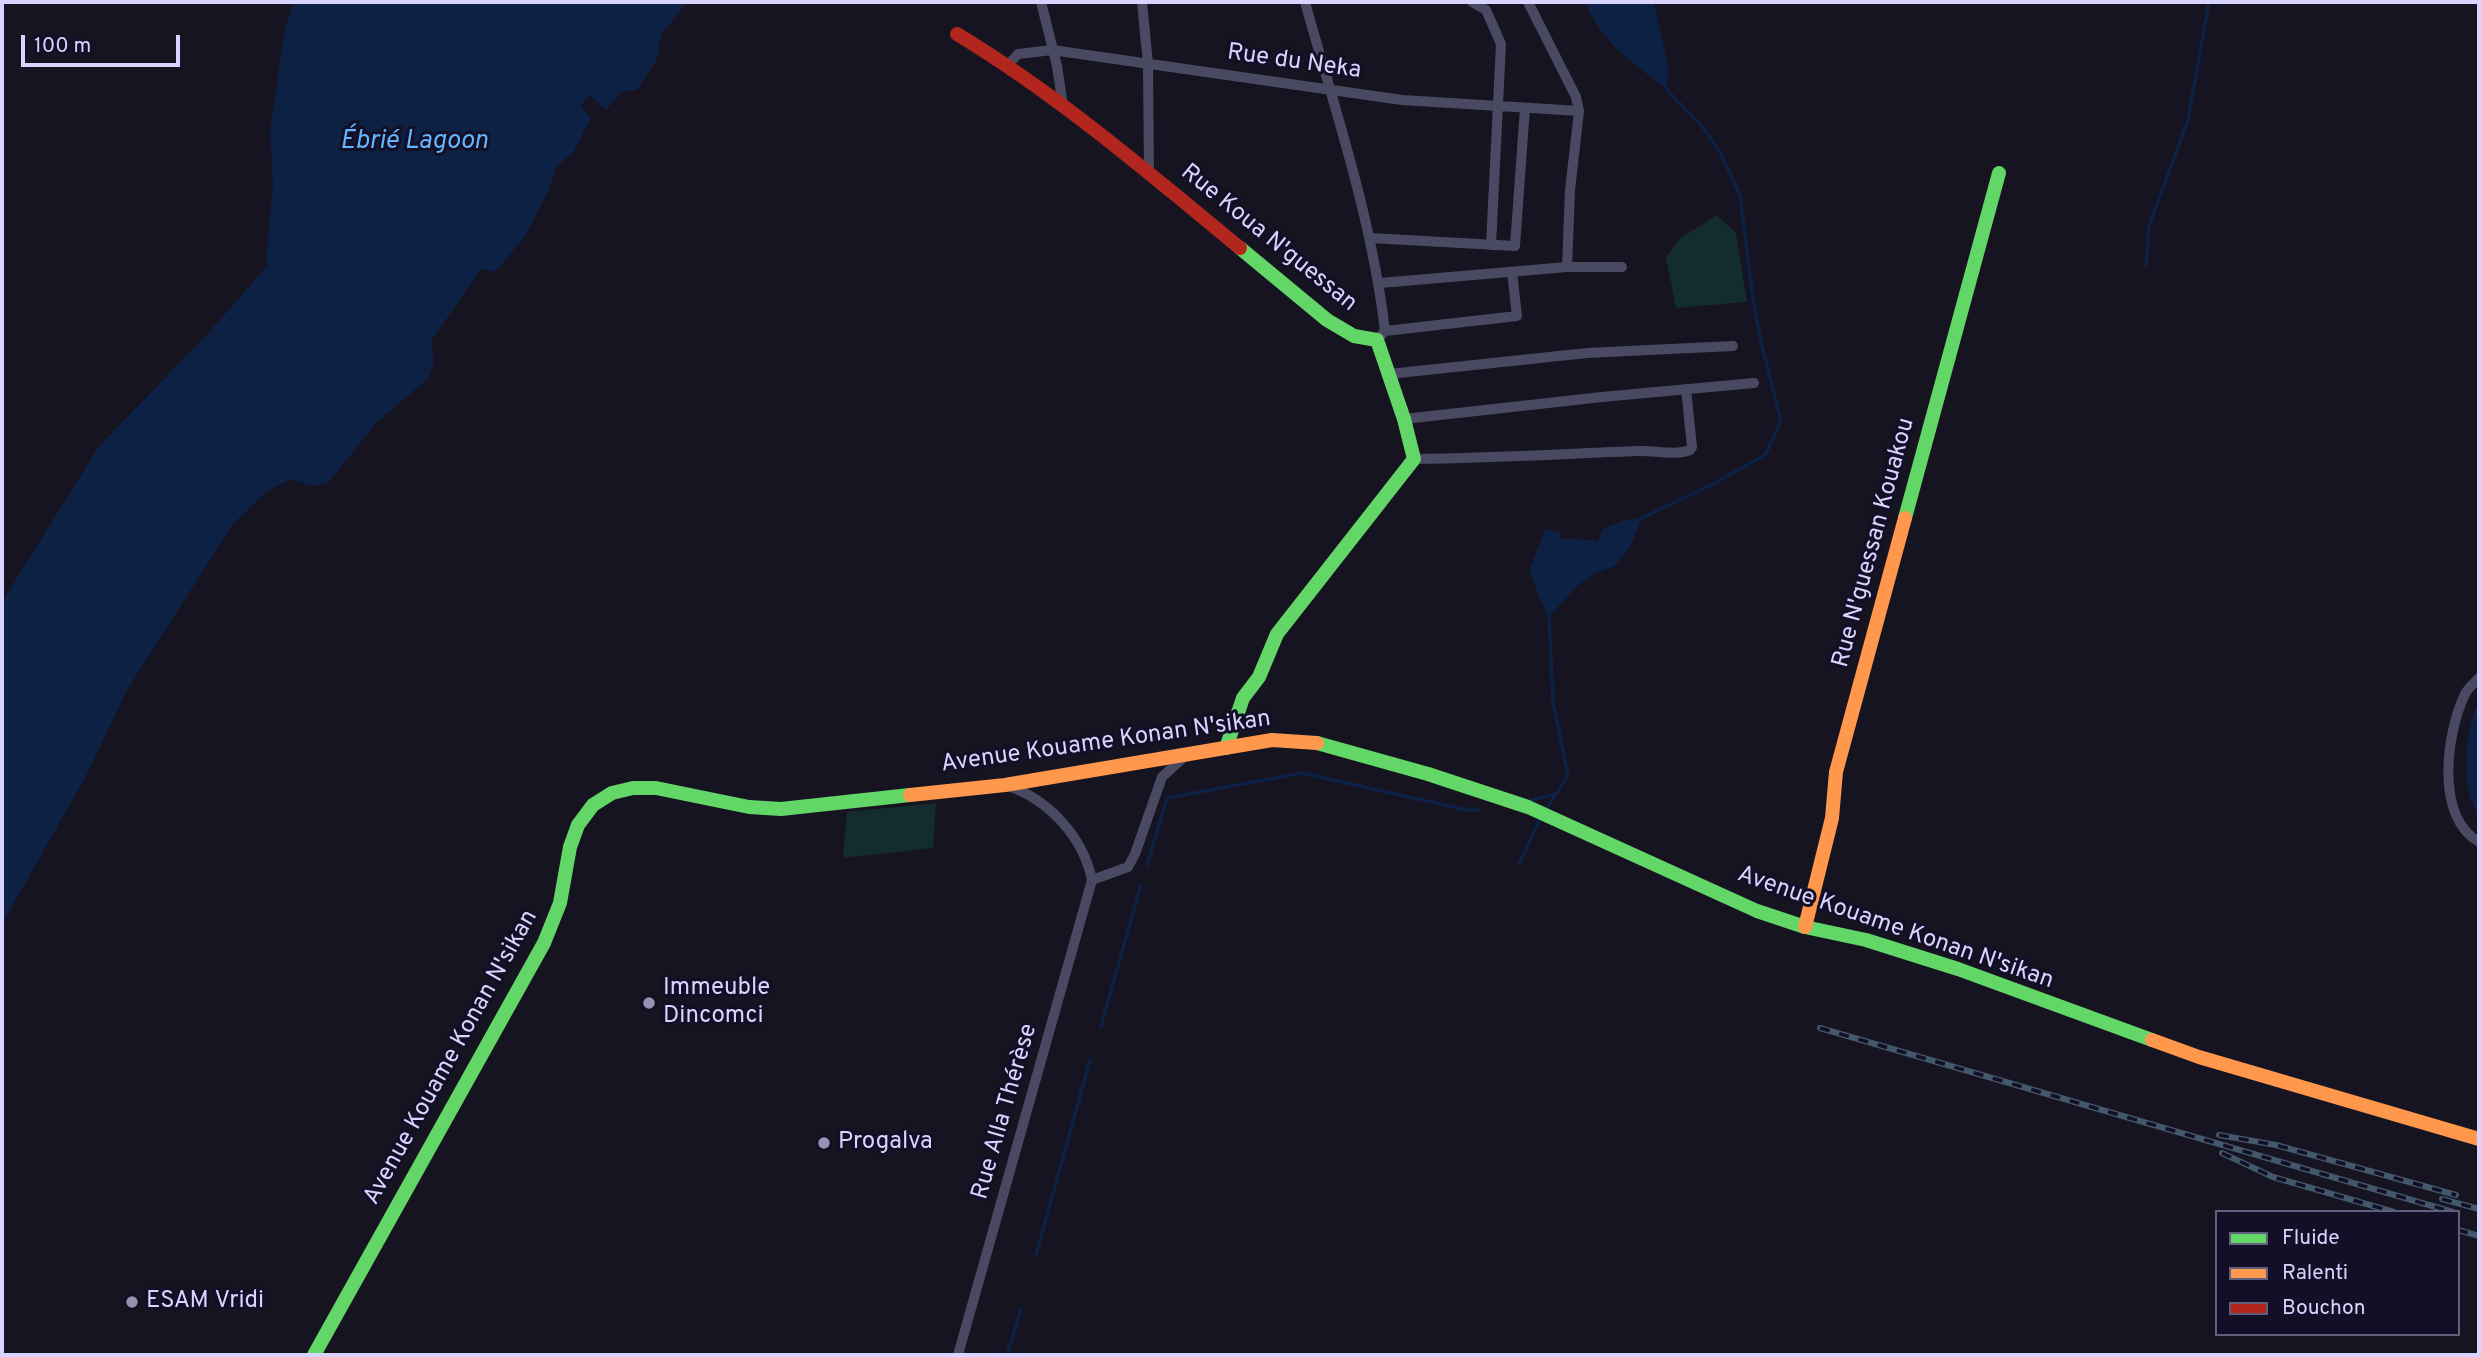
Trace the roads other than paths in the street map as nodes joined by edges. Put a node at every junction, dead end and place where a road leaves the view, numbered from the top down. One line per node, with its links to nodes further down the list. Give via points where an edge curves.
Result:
1 (1041, 2): 7 (street)
2 (1142, 2): 8 (street)
3 (1305, 2): 10 (street)
4 (1472, 2): 11 (street, via 1486,10 1501,44)
5 (1528, 2): 14 (street)
6 (957, 34): 9 (street, Rue Koua N'guessan)
7 (1052, 50): 8 (street, Rue du Neka); 9 (street, Rue du Neka, via 1018,54); 12 (street)
8 (1148, 64): 10 (street, Rue du Neka); 15 (street)
9 (1008, 65): 12 (street, Rue Koua N'guessan)
10 (1329, 90): 11 (street, Rue du Neka, via 1402,100); 17 (street)
11 (1499, 105): 13 (street, Rue du Neka); 18 (street)
12 (1063, 106): 15 (street, Rue Koua N'guessan)
13 (1525, 108): 14 (street, Rue du Neka); 18 (street, via 1516,242 1512,247)
14 (1579, 111): 19 (street)
15 (1149, 173): 23 (street, Rue Koua N'guessan, via 1327,320 1354,335)
16 (1999, 173): 36 (street, Rue N'guessan Kouakou, via 1836,772 1832,818)
17 (1370, 238): 18 (street); 22 (street)
18 (1491, 245)
19 (1567, 267): 20 (street); 21 (street)
20 (1622, 267)
21 (1512, 272): 22 (street); 23 (street, via 1517,316)
22 (1380, 283): 23 (street)
23 (1381, 335): 25 (street)
24 (1733, 346): 25 (street, via 1587,354)
25 (1389, 374): 28 (street)
26 (1754, 383): 27 (street)
27 (1686, 389): 28 (street); 29 (street, via 1692,447 1685,452)
28 (1404, 419): 29 (street)
29 (1414, 459): 31 (street, via 1277,634 1259,677 1243,698)
30 (2479, 678): 34 (street, via 2466,692 2448,763 2457,820)
31 (1226, 748): 32 (street, Avenue Kouame Konan N'sikan); 36 (street, Avenue Kouame Konan N'sikan, via 1272,740 1318,743 1428,774 1528,807 1757,911)
32 (1186, 755): 33 (street, Avenue Kouame Konan N'sikan); 35 (street, via 1162,777 1128,866)
33 (1005, 785): 35 (street, via 1038,800 1072,833); 38 (street, Avenue Kouame Konan N'sikan, via 781,809 647,785 605,797 578,824 558,912 544,943)
34 (2479, 842)
35 (1092, 880): 39 (street, Rue Alla Thérèse)
36 (1805, 927): 37 (street, Avenue Kouame Konan N'sikan, via 1866,940 2199,1057)
37 (2479, 1139)
38 (314, 1355)
39 (958, 1355)

